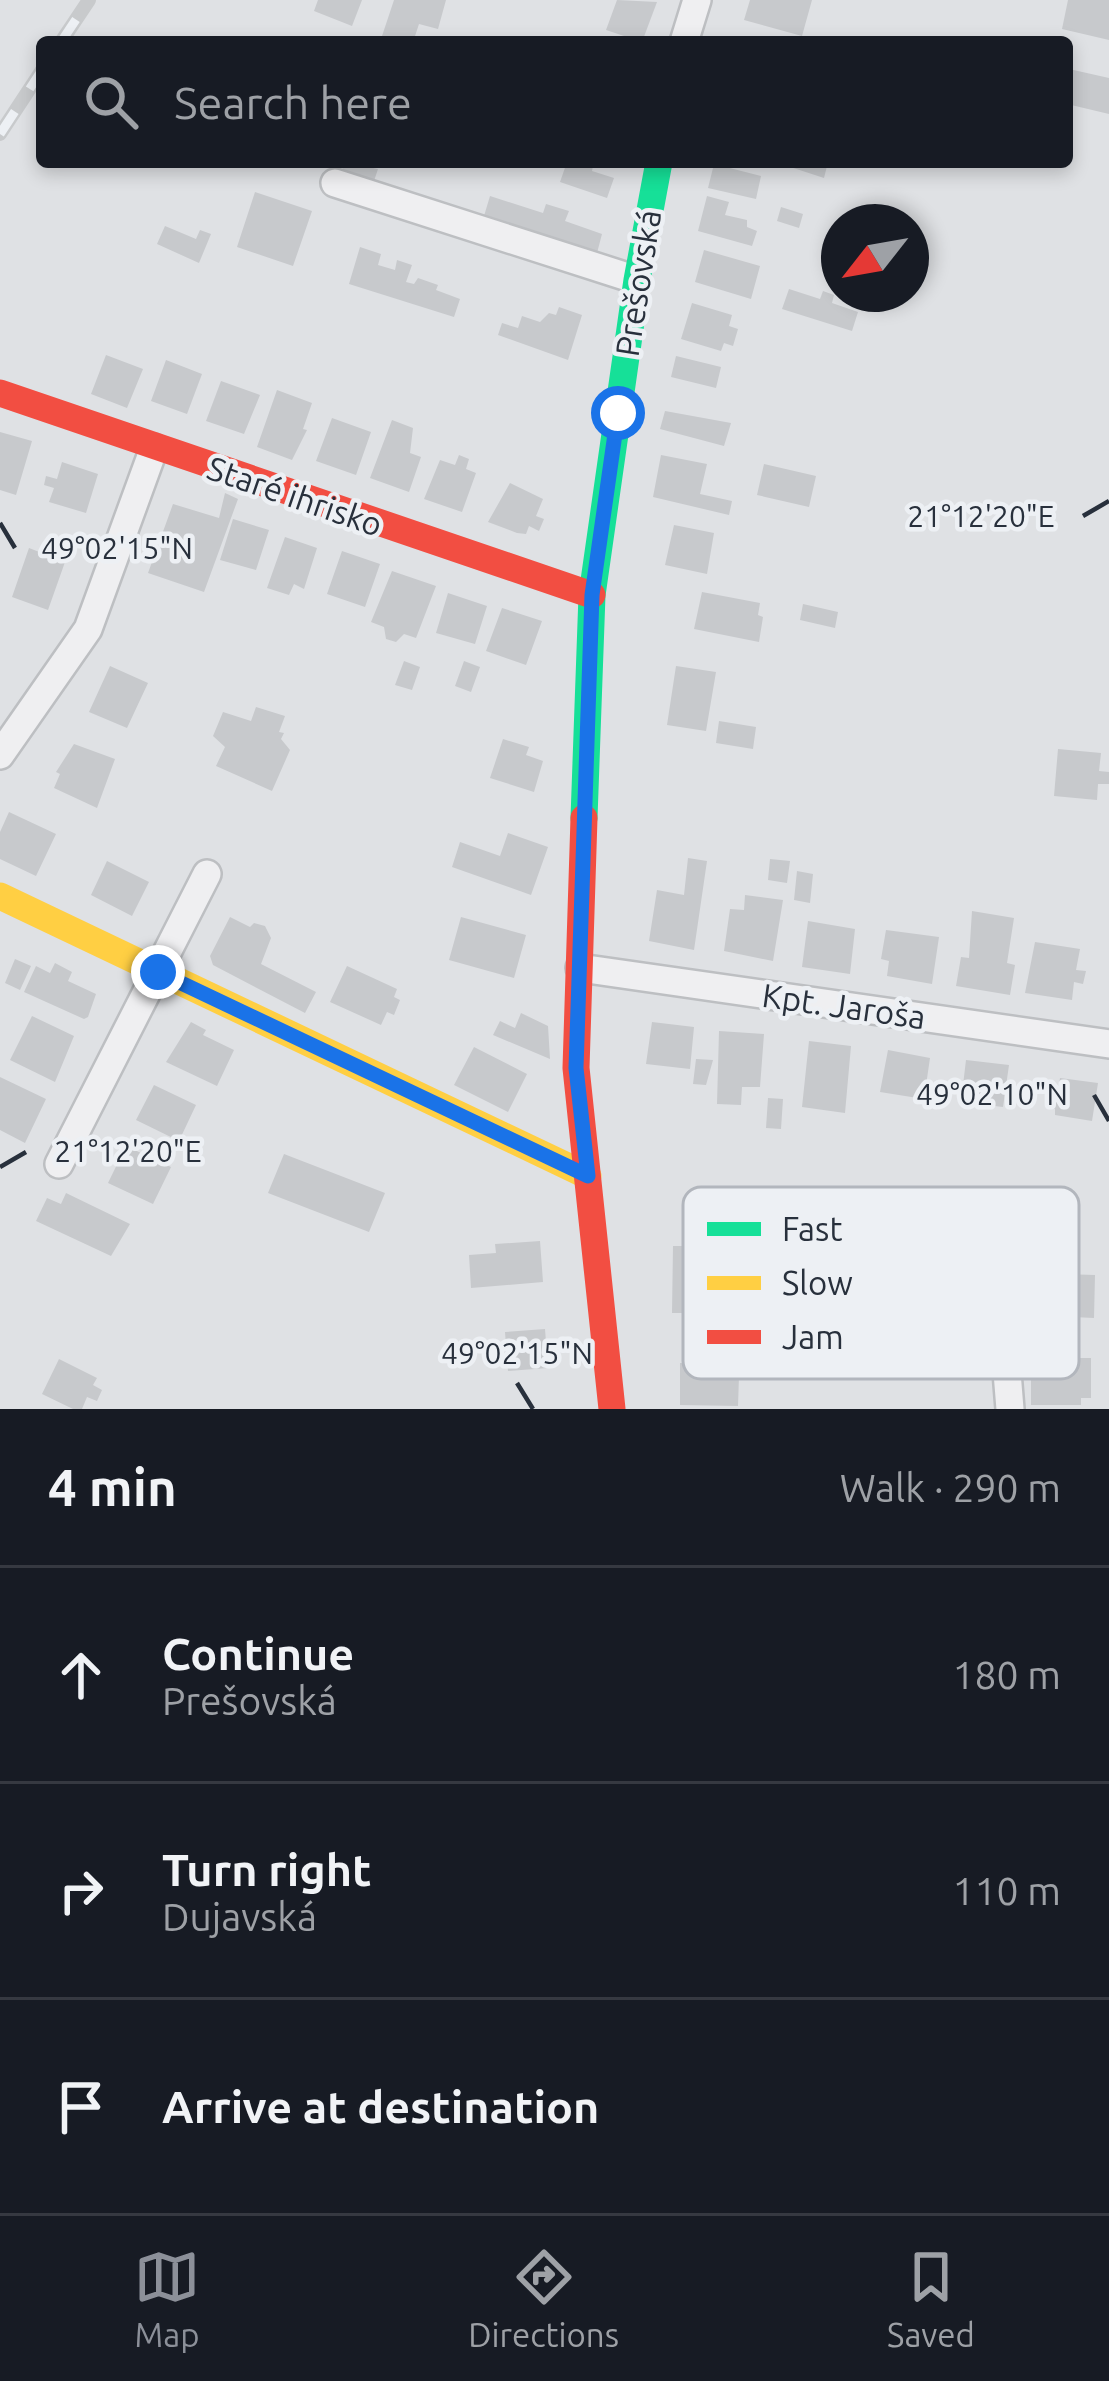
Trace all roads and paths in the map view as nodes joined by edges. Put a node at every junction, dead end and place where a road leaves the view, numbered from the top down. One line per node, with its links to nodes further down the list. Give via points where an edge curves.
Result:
1 (697, 0): 2 (street)
2 (686, 36)
3 (658, 168): 5 (street, Prešovská)
4 (335, 182): 5 (street)
5 (637, 280): 8 (street, Prešovská)
6 (0, 393): 7 (street, Staré ihrisko)
7 (154, 448): 8 (street, Staré ihrisko); 9 (street, via 88,629)
8 (592, 595): 12 (street, Prešovská)
9 (0, 755)
10 (207, 874): 13 (street)
11 (0, 896): 13 (street)
12 (580, 968): 14 (street, Kpt. Jaroša); 16 (street, Prešovská, via 576,1068)
13 (158, 972): 15 (street); 16 (street)
14 (1109, 1044)
15 (59, 1164)
16 (588, 1176): 18 (street, Prešovská)
17 (1008, 1379): 19 (street)
18 (612, 1409)
19 (1010, 1409)

